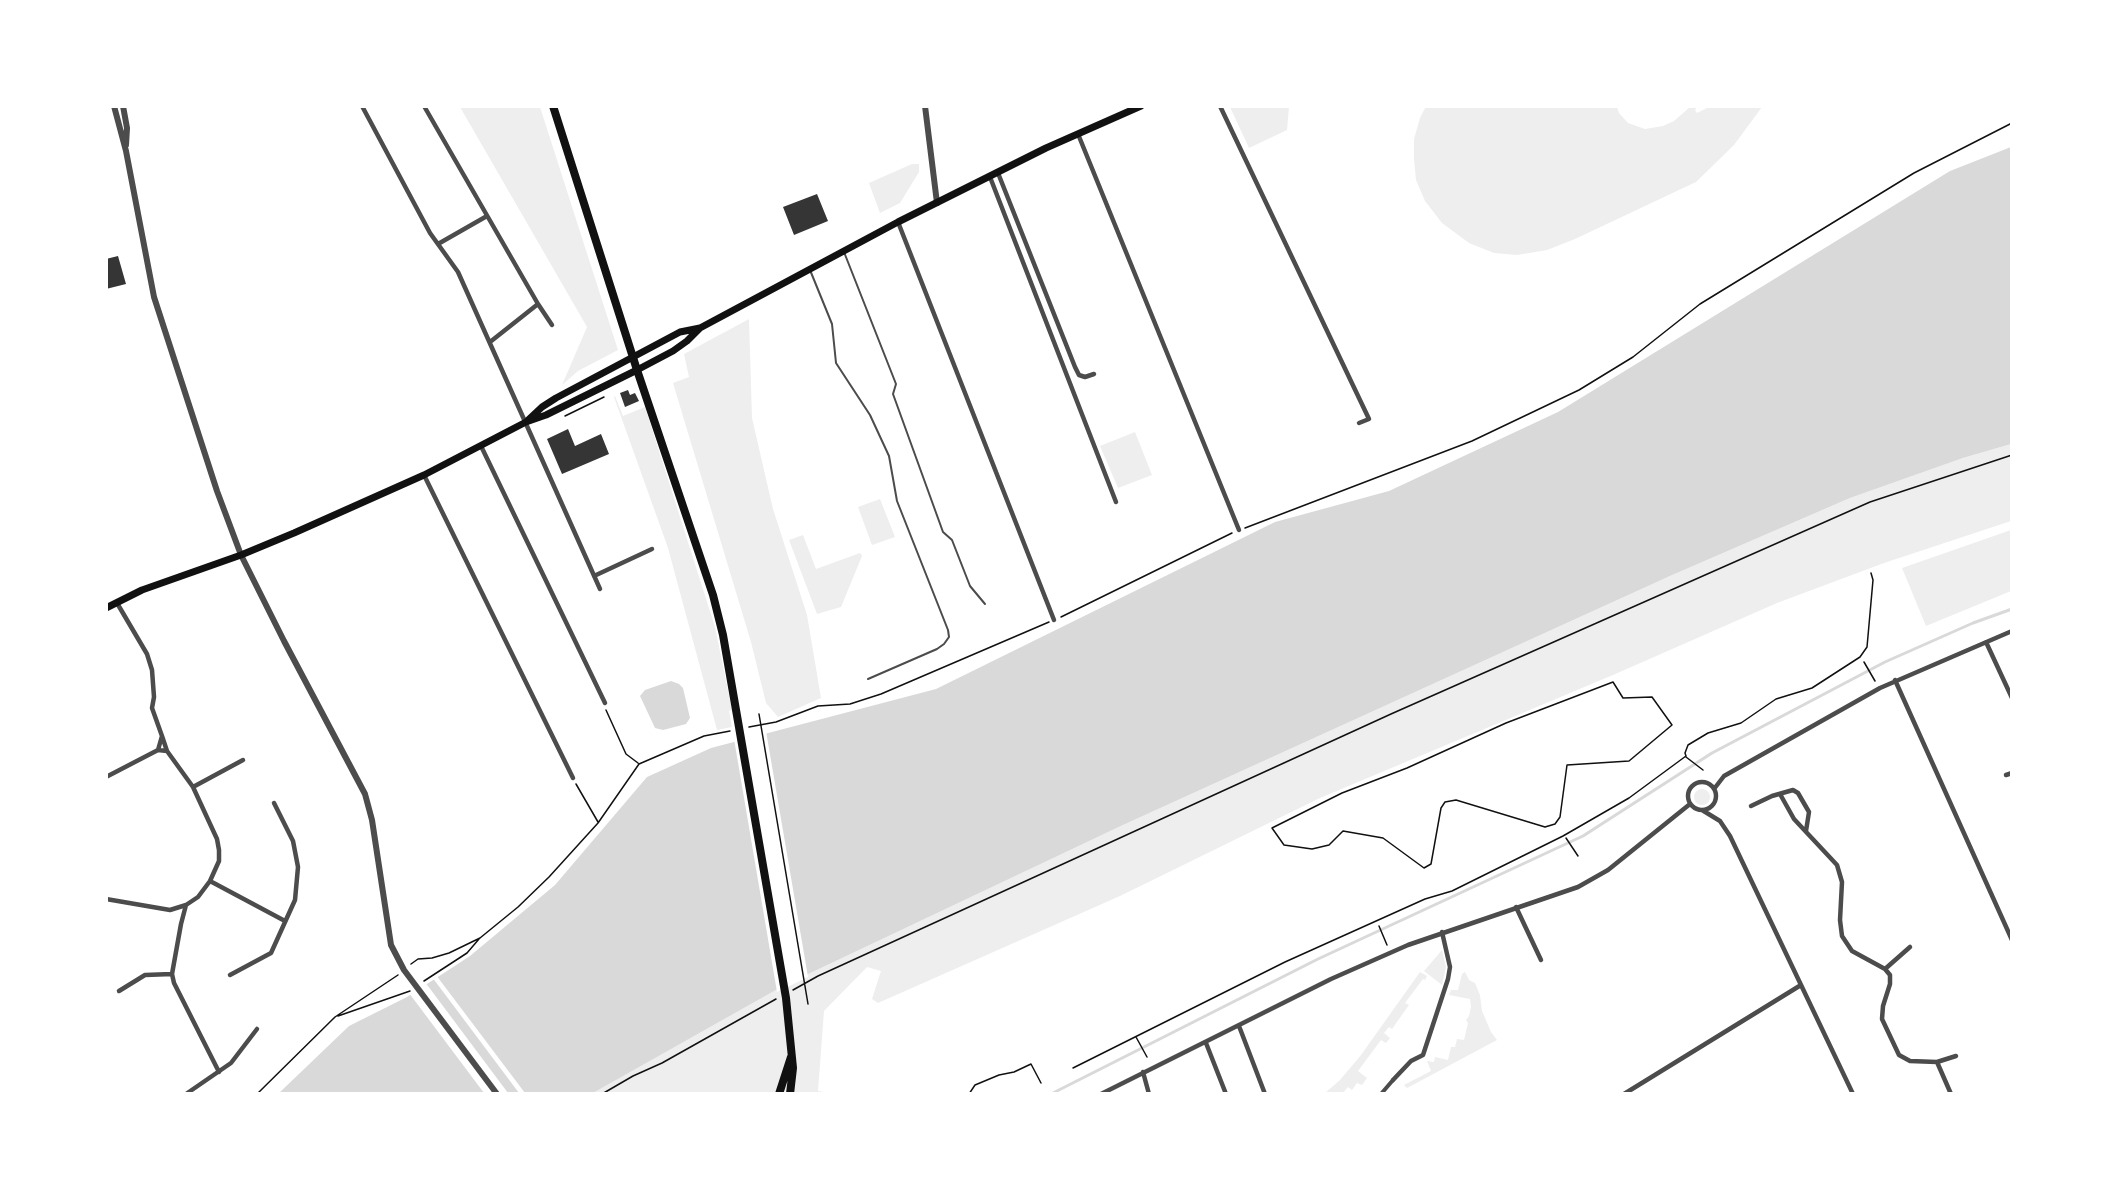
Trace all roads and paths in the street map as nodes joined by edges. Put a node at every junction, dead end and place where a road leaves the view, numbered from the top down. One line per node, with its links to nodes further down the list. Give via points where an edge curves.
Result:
1 (114, 106): 11 (street)
2 (123, 106): 11 (street)
3 (363, 106): 17 (street)
4 (423, 106): 15 (street)
5 (552, 106): 24 (main road)
6 (926, 106): 14 (street)
7 (1142, 106): 10 (main road)
8 (1220, 106): 28 (street, via 1369,419)
9 (2012, 123): 33 (path, via 1914,173 1700,304 1633,357 1579,390 1472,441)
10 (1078, 134): 12 (main road); 33 (street)
11 (126, 152): 35 (street, via 154,297)
12 (998, 172): 13 (main road); 26 (street, via 1075,367 1084,377)
13 (990, 177): 14 (main road); 32 (street)
14 (937, 203): 16 (main road)
15 (487, 216): 17 (street); 20 (street)
16 (898, 222): 18 (main road); 42 (street)
17 (438, 244): 23 (street, via 458,272)
18 (843, 251): 19 (main road); 40 (lane, via 896,384 893,394 943,532 952,540 970,586)
19 (809, 270): 22 (main road); 46 (lane, via 832,324 836,363 870,415 889,456 897,501 948,630 949,637 937,649)
20 (538, 304): 21 (street); 23 (street)
21 (552, 325)
22 (700, 328): 24 (main road, via 680,332); 25 (main road, via 687,342)
23 (490, 342): 27 (street)
24 (634, 358): 25 (main road); 27 (main road, via 549,402)
25 (637, 370): 27 (main road); 99 (main road, via 713,595 737,709)
26 (1094, 374)
27 (526, 422): 29 (main road); 37 (street)
28 (1359, 423)
29 (481, 446): 31 (main road); 50 (street)
30 (2012, 455): 92 (path, via 1869,502 1391,714)
31 (424, 475): 35 (main road); 62 (street)
32 (1116, 502)
33 (1239, 530): 42 (path)
34 (652, 549): 37 (street)
35 (241, 555): 39 (main road, via 142,590); 87 (street, via 365,794 388,935)
36 (1871, 573): 55 (path, via 1867,647 1860,657 1812,688 1776,699 1741,723 1708,733 1688,745)
37 (594, 576): 38 (street)
38 (600, 589)
39 (117, 603): 41 (main road); 52 (street, via 147,654 153,681 152,708)
40 (985, 604)
41 (106, 608)
42 (1054, 620): 57 (path, via 881,694 850,704 818,706 776,722 704,736)
43 (2012, 631): 44 (street)
44 (1986, 642): 47 (street); 49 (street)
45 (1864, 662): 48 (path)
46 (868, 679)
47 (1895, 680): 64 (street, via 1724,776); 82 (street)
48 (1875, 681)
49 (2012, 698)
50 (605, 703): 57 (path, via 627,754)
51 (759, 714): 94 (path)
52 (162, 736): 53 (street); 54 (street)
53 (158, 750): 54 (street); 61 (street)
54 (167, 751): 63 (street)
55 (1686, 756): 58 (path); 97 (path, via 1629,798 1529,854 1285,962)
56 (243, 760): 63 (street)
57 (639, 764): 71 (path)
58 (1703, 770)
59 (2012, 772): 60 (street)
60 (2006, 775)
61 (106, 777)
62 (573, 778): 71 (path)
63 (193, 787): 75 (street, via 219,850 219,861)
64 (1714, 789): 67 (street, via 1706,782 1696,783 1688,795); 69 (street, via 1714,804)
65 (1780, 794): 68 (street); 72 (street); 72 (street, via 1793,790 1798,793 1809,812)
66 (274, 803): 79 (street, via 292,841 298,867 295,900)
67 (1690, 804): 69 (street); 78 (street, via 1599,875 1578,887)
68 (1751, 806)
69 (1702, 810): 90 (street, via 1720,821 1730,836)
70 (1560, 817): 70 (path, via 1568,765 1629,761 1672,725 1652,697 1623,698 1613,682 1342,793 1272,828 1284,845 1312,849 1329,845 1343,831 1383,838 1424,868 1431,864 1440,808 1445,802 1456,800 1545,828)
71 (598, 823): 87 (path, via 549,877 480,938 449,953 418,959)
72 (1806, 831): 86 (street, via 1837,866 1842,882 1842,936 1852,951)
73 (1566, 838): 74 (path)
74 (1578, 856)
75 (210, 881): 77 (street); 79 (street)
76 (106, 899): 77 (street, via 170,910)
77 (186, 906): 88 (street)
78 (1516, 907): 81 (street); 85 (street)
79 (285, 921): 89 (street, via 271,952)
80 (1379, 926): 83 (path)
81 (1442, 932): 95 (street, via 1341,975); 106 (street, via 1450,967 1445,990 1423,1055 1411,1061)
82 (2012, 940)
83 (1388, 945)
84 (1910, 947): 86 (street)
85 (1541, 960)
86 (1885, 969): 102 (street, via 1890,984 1882,1019 1899,1055 1910,1061)
87 (404, 970): 109 (path, via 335,1017); 110 (street)
88 (172, 974): 91 (street, via 145,975); 104 (street)
89 (230, 975)
90 (1801, 985): 120 (street); 121 (street)
91 (119, 991)
92 (786, 994)
93 (775, 1000): 111 (path)
94 (808, 1004)
95 (1239, 1026): 98 (street); 118 (street)
96 (257, 1029): 104 (street, via 231,1063)
97 (1136, 1036): 101 (path); 103 (path)
98 (1206, 1043): 105 (street); 117 (street)
99 (792, 1056): 112 (main road); 113 (main road)
100 (1956, 1056): 102 (street)
101 (1147, 1057)
102 (1937, 1062): 122 (street)
103 (1072, 1068)
104 (219, 1072): 108 (street)
105 (1143, 1072): 115 (street); 116 (street)
106 (1393, 1080): 119 (street)
107 (1041, 1083): 114 (path, via 1031,1064 975,1085)
108 (186, 1094)
109 (257, 1094)
110 (497, 1094)
111 (602, 1094)
112 (779, 1094)
113 (790, 1094)
114 (969, 1094)
115 (1101, 1094)
116 (1149, 1094)
117 (1226, 1094)
118 (1265, 1094)
119 (1381, 1094)
120 (1624, 1094)
121 (1853, 1094)
122 (1951, 1094)

